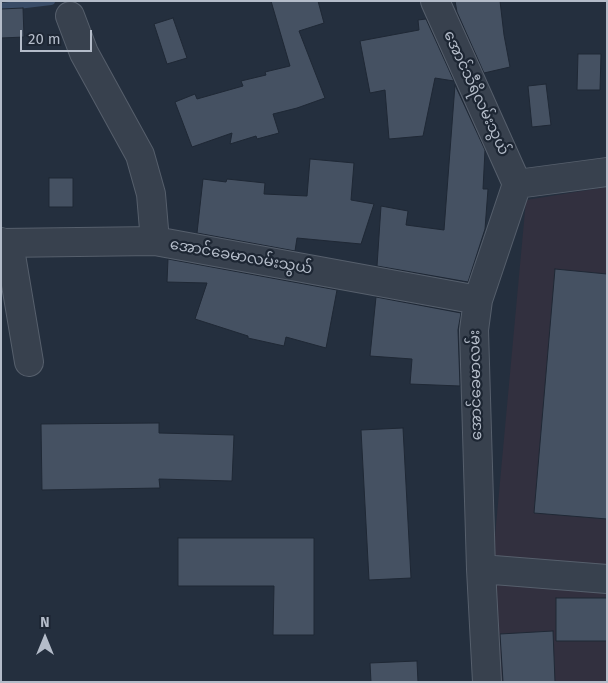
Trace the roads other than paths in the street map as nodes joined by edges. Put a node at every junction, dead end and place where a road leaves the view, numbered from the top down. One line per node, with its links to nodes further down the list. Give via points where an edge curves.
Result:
1 (435, 1): 4 (street, အောင်သီရိလမ်းသွယ်)
2 (70, 16): 5 (street, via 84,53 140,155 151,194)
3 (607, 172): 4 (street)
4 (517, 184): 7 (street, အောင်ခေမာလမ်း)
5 (155, 241): 6 (street, အောင်ခေမာလမ်းသွယ်); 7 (street, အောင်ခေမာလမ်းသွယ်)
6 (1, 242): 8 (street, via 11,255)
7 (478, 300): 9 (street, အောင်ခေမာလမ်း, via 474,330)
8 (29, 362)
9 (481, 569): 10 (street); 11 (street, အောင်ခေမာလမ်း)
10 (607, 579)
11 (487, 682)

